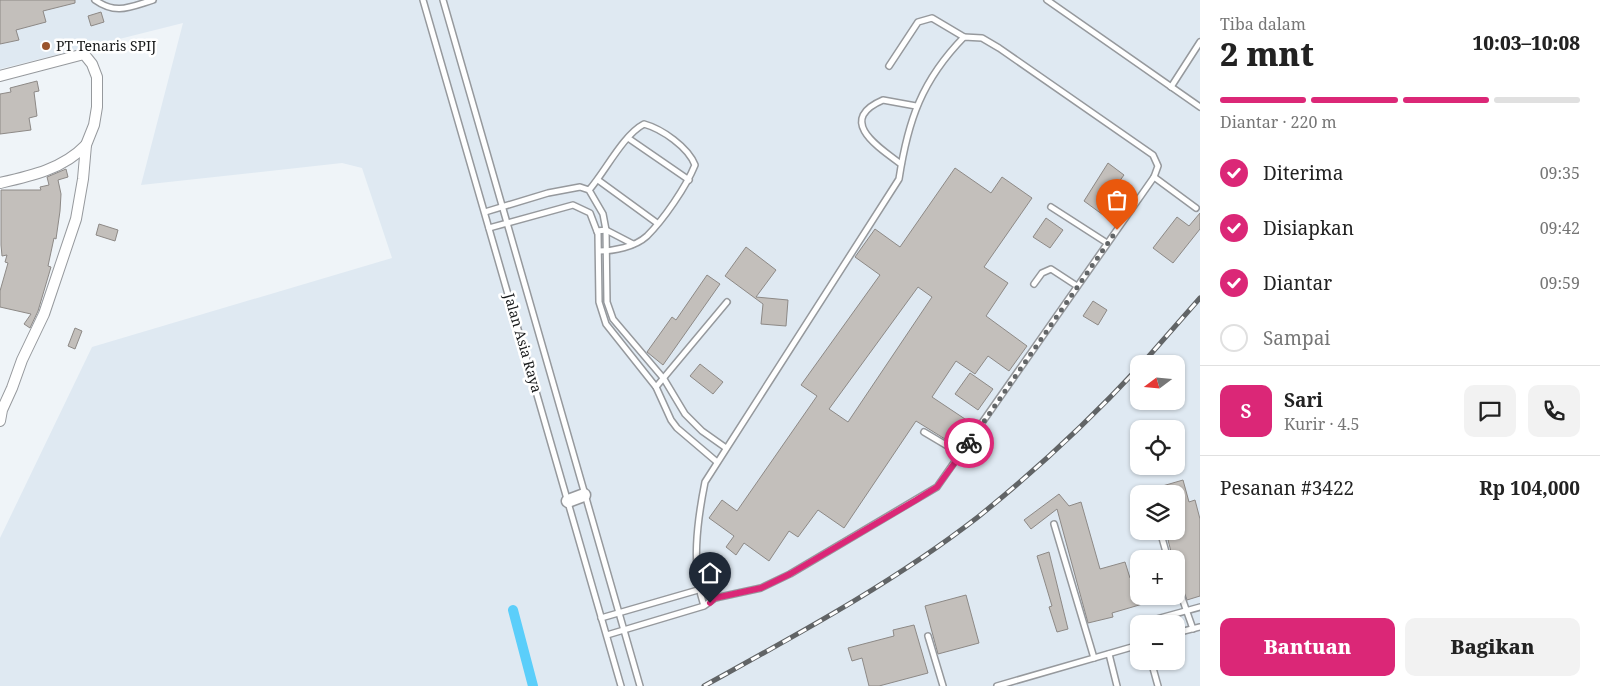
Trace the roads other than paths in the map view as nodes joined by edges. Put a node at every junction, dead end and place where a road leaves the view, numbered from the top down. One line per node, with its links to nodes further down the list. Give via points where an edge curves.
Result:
1 (95, 0): 2 (lane, via 106,8 119,9)
2 (153, 0)
3 (423, 0): 24 (lane, Jalan Asia Raya)
4 (443, 0): 21 (lane, Jalan Asia Raya)
5 (1047, 0): 10 (lane)
6 (964, 37): 8 (lane, via 932,18 918,22); 11 (lane, via 952,49); 16 (lane, via 982,38 999,48 1140,146 1153,156 1158,166)
7 (1200, 42): 10 (lane)
8 (889, 66)
9 (0, 76): 14 (street, via 84,54 97,77 95,116)
10 (1171, 87): 12 (lane)
11 (916, 106): 15 (lane, via 904,145); 15 (lane, via 883,100 865,110 862,118 862,127 868,138)
12 (1200, 107)
13 (628, 138): 17 (lane); 18 (lane); 18 (lane, via 644,124 660,131 692,156 695,164)
14 (86, 145): 19 (street, via 77,155 40,174); 39 (street, via 84,179 76,219 44,314 22,360)
15 (902, 164): 41 (lane, via 899,179 864,236)
16 (1154, 177): 23 (lane); 30 (lane)
17 (598, 180): 20 (lane); 26 (lane)
18 (689, 180): 26 (lane)
19 (0, 183)
20 (589, 190): 21 (lane, via 580,187 548,192); 28 (lane, via 603,214)
21 (503, 207): 24 (lane); 25 (lane, Jalan Asia Raya)
22 (1052, 207): 30 (lane)
23 (1196, 208)
24 (485, 212): 27 (lane, Jalan Asia Raya)
25 (508, 223): 27 (lane); 29 (lane, via 573,205 590,213); 44 (lane, Jalan Asia Raya)
26 (657, 223): 31 (lane, via 646,236)
27 (489, 228): 45 (lane, Jalan Asia Raya)
28 (606, 230): 29 (lane); 31 (lane); 33 (lane)
29 (597, 231): 32 (lane)
30 (1107, 243): 35 (lane)
31 (633, 244): 33 (lane)
32 (599, 251): 33 (lane); 38 (lane, via 599,302 606,324)
33 (608, 251): 37 (lane, via 607,302 612,319)
34 (1034, 284): 35 (lane, via 1042,273 1050,269)
35 (1077, 286): 42 (lane)
36 (727, 302): 37 (lane)
37 (664, 379): 38 (lane); 41 (lane, via 685,414)
38 (656, 387): 43 (lane, via 677,428)
39 (0, 421)
40 (924, 432): 42 (lane)
41 (726, 448): 43 (lane)
42 (961, 454): 48 (lane, via 937,487 790,574 761,588)
43 (717, 462): 47 (lane, via 705,482 700,506)
44 (584, 495): 45 (street); 53 (lane, Jalan Asia Raya)
45 (568, 501): 55 (lane, Jalan Asia Raya)
46 (1054, 524): 64 (lane)
47 (698, 590): 48 (lane); 50 (lane); 53 (lane)
48 (715, 598): 50 (lane)
49 (1184, 605): 52 (lane)
50 (704, 606): 58 (lane)
51 (1200, 606): 52 (lane)
52 (1186, 611): 54 (lane); 57 (lane)
53 (618, 613): 55 (lane); 58 (lane, Jalan Asia Raya)
54 (1171, 615)
55 (602, 618): 60 (lane, Jalan Asia Raya)
56 (1200, 627): 57 (lane)
57 (1193, 629): 59 (lane)
58 (623, 630): 60 (lane); 67 (lane, Jalan Asia Raya)
59 (1185, 631)
60 (606, 635): 66 (lane, Jalan Asia Raya)
61 (928, 636): 68 (lane)
62 (1130, 648): 63 (lane)
63 (1109, 654): 64 (lane); 70 (lane)
64 (1094, 658): 69 (lane)
65 (1154, 670): 71 (lane)
66 (621, 686)
67 (640, 686)
68 (944, 686)
69 (997, 686)
70 (1117, 686)
71 (1158, 686)

